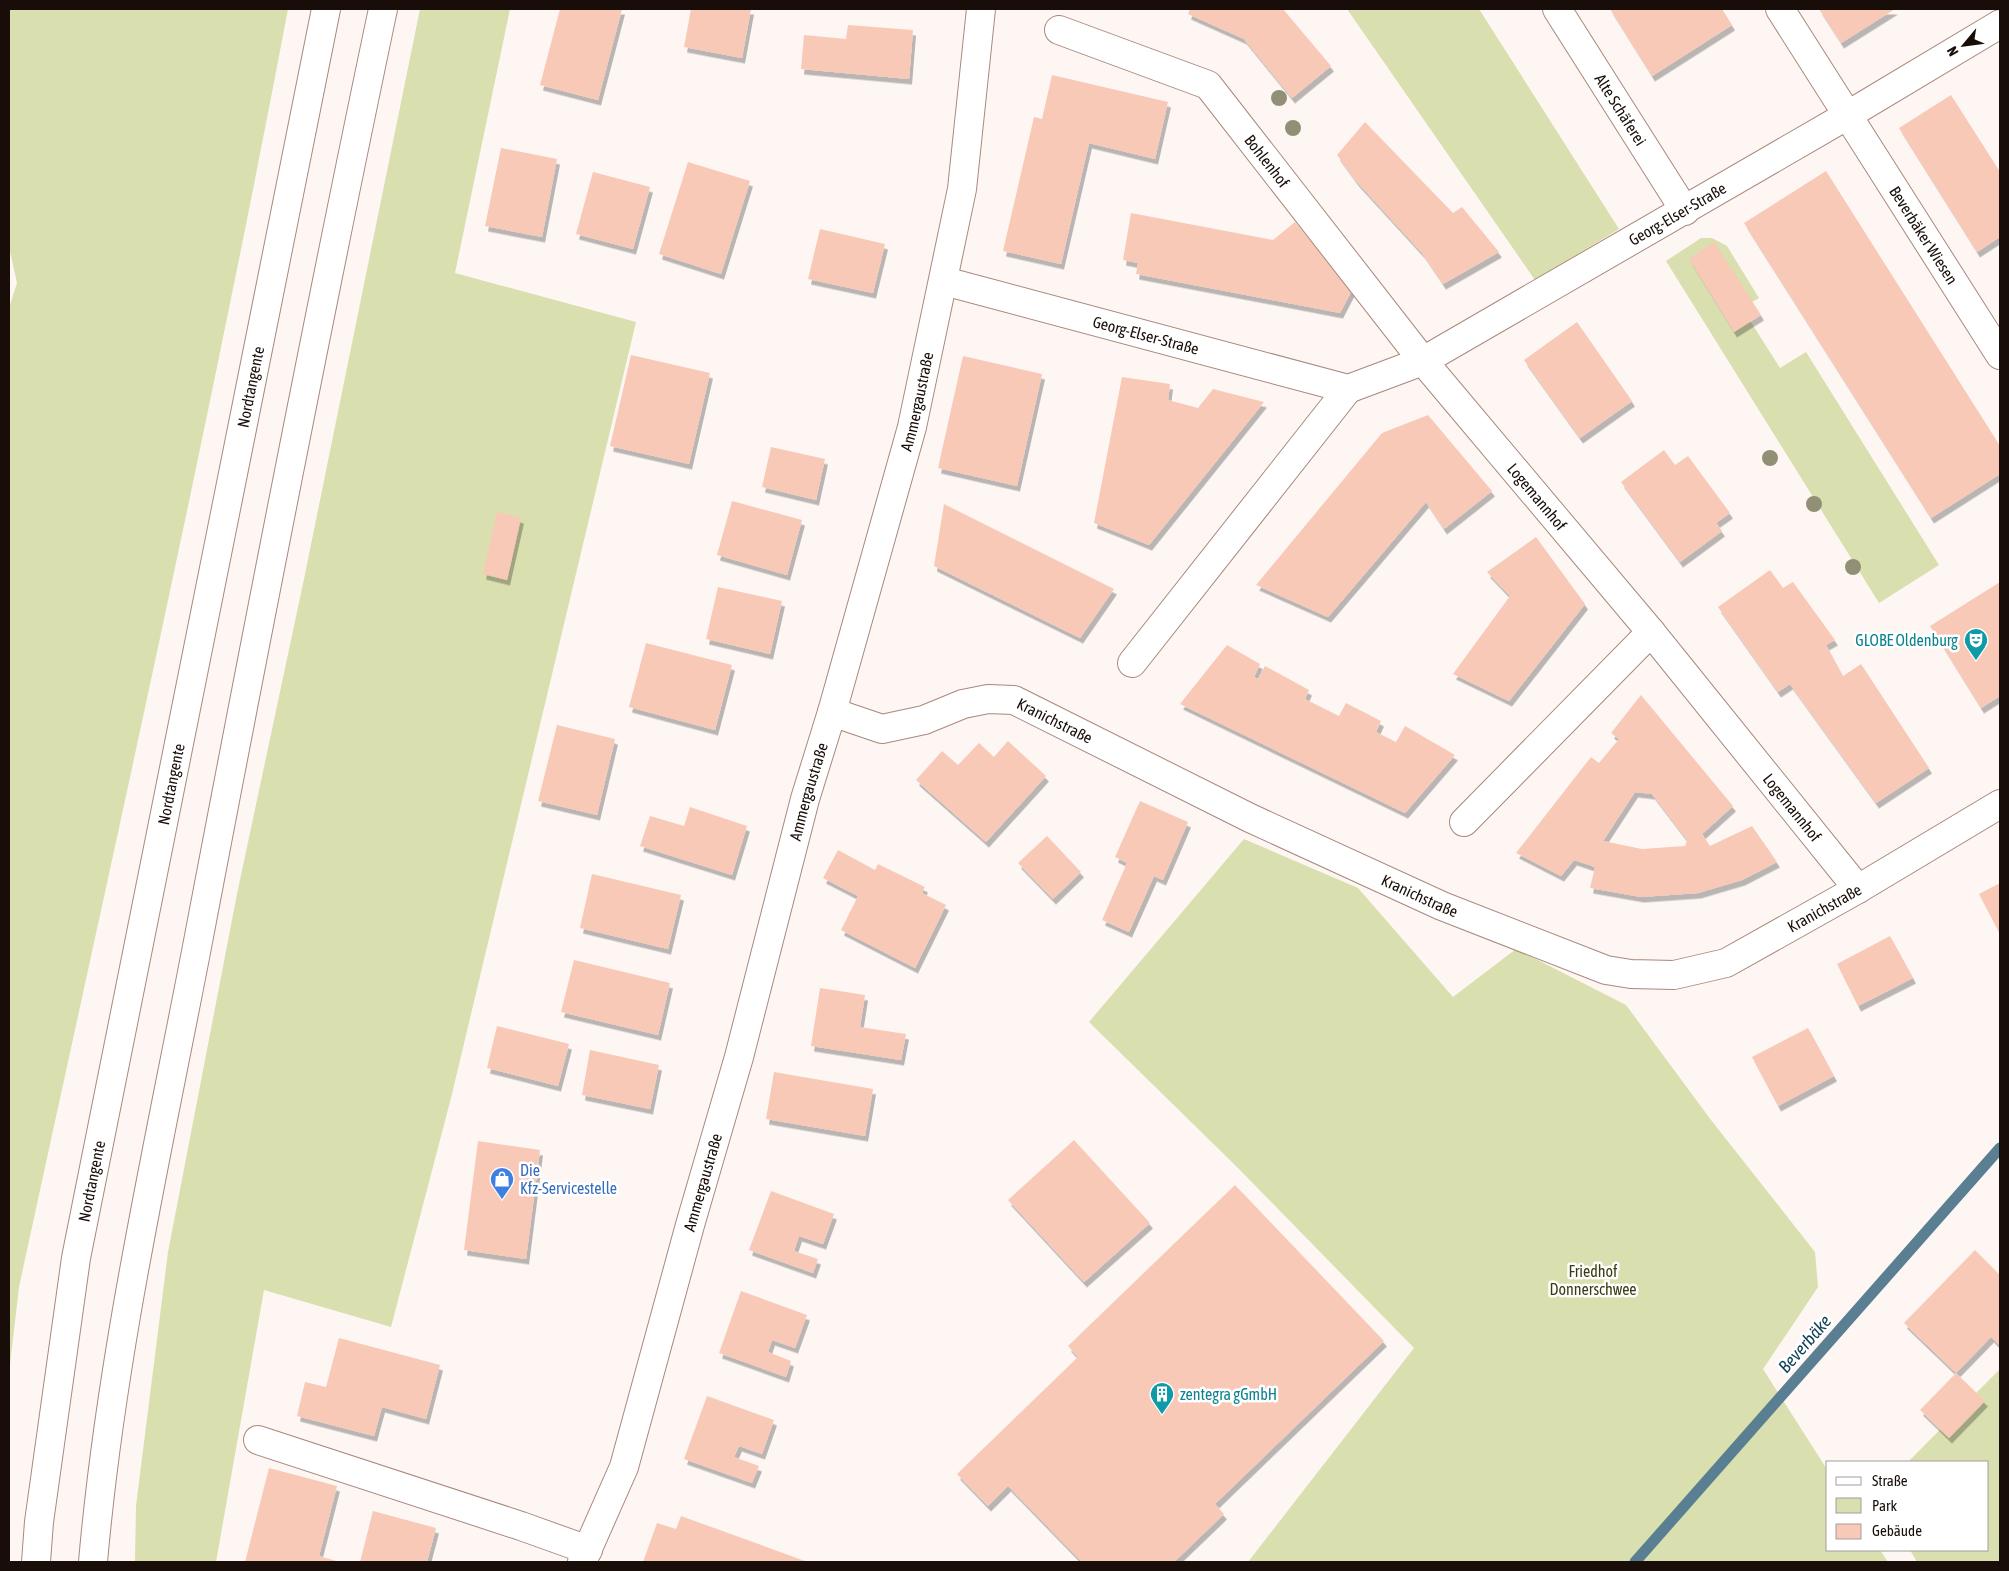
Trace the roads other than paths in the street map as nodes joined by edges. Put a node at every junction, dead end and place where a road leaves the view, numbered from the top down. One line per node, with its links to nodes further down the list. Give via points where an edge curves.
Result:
1 (326, 9): 22 (main road, Nordtangente, via 76,1258)
2 (382, 9): 23 (main road, via 335,236 114,1381)
3 (981, 9): 10 (main road, Ammergaustraße, via 962,190)
4 (1557, 9): 9 (main road, Alte Schäferei)
5 (1780, 9): 8 (main road)
6 (2000, 24): 8 (main road, Georg-Elser-Straße)
7 (1059, 30): 12 (main road, Bohlenhof, via 1208,85)
8 (1848, 115): 9 (main road, Georg-Elser-Straße); 11 (main road, Beverbäker Wiesen)
9 (1684, 210): 12 (main road, Georg-Elser-Straße)
10 (944, 281): 13 (main road, Georg-Elser-Straße); 16 (main road, Ammergaustraße, via 912,427)
11 (2000, 355)
12 (1423, 361): 13 (main road, Georg-Elser-Straße); 14 (main road, Logemannhof)
13 (1348, 389): 15 (main road)
14 (1651, 632): 18 (main road); 19 (main road, Logemannhof)
15 (1132, 663)
16 (832, 712): 19 (main road, Kranichstraße, via 882,729 924,720 963,704 988,699 1014,700 1250,818 1442,906 1606,970 1674,975 1726,963); 21 (main road, Ammergaustraße, via 805,799 739,1057 624,1467)
17 (2000, 804): 19 (main road, Kranichstraße)
18 (1464, 822)
19 (1858, 889)
20 (258, 1440): 21 (main road, via 521,1526)
21 (585, 1556)
22 (36, 1562)
23 (93, 1562)

